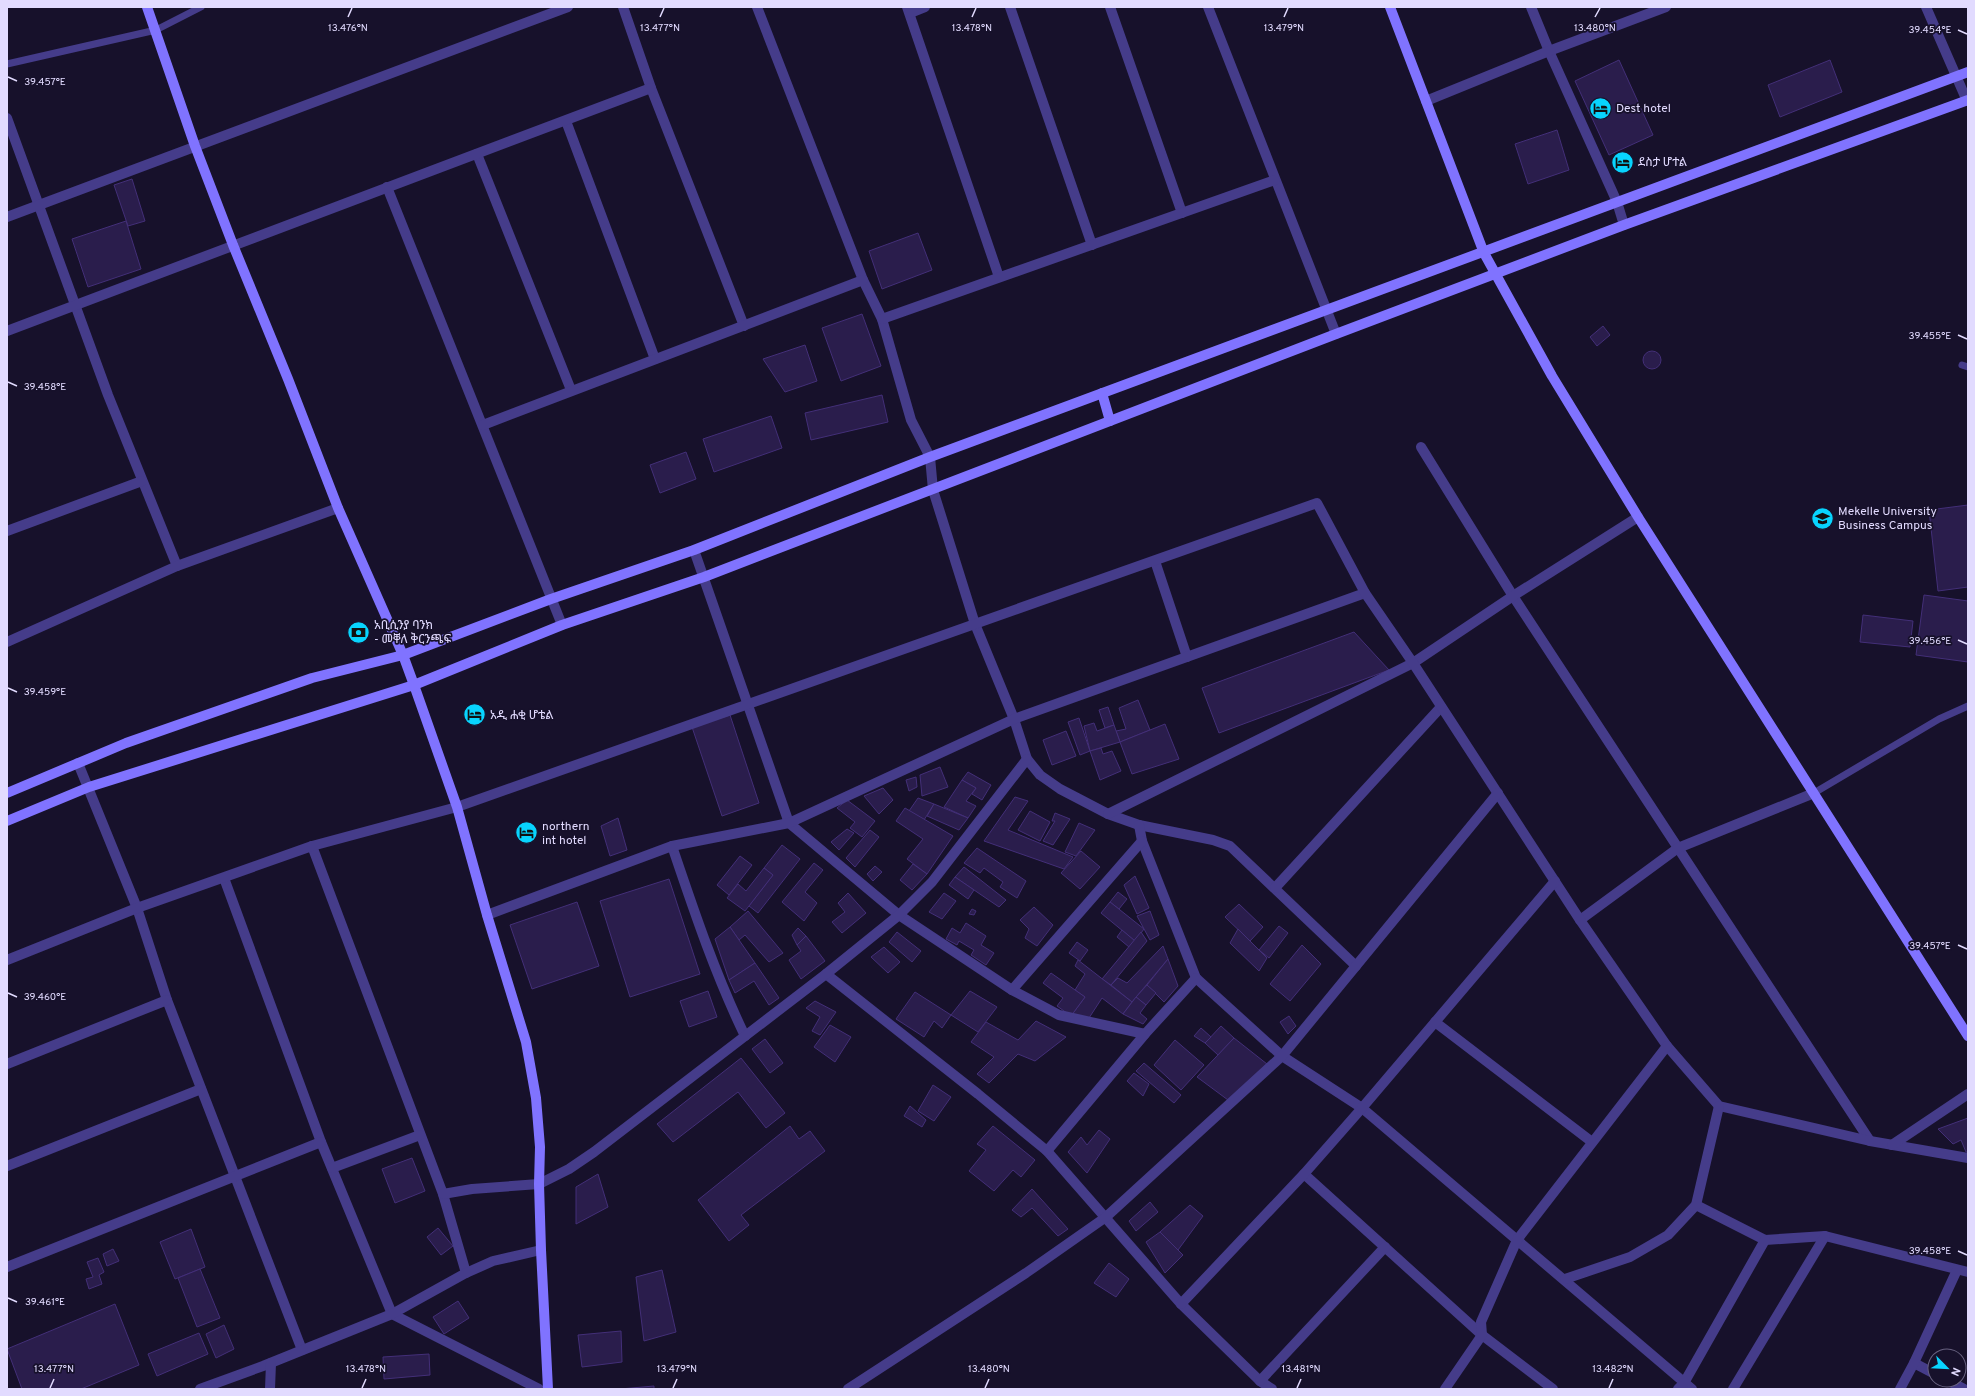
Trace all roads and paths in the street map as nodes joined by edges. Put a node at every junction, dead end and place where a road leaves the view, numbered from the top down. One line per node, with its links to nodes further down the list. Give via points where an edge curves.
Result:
1 (147, 7): 16 (street)
2 (201, 7): 16 (lane)
3 (568, 7): 14 (street)
4 (623, 7): 21 (street)
5 (757, 7): 40 (street)
6 (925, 7): 15 (street)
7 (1010, 7): 36 (street)
8 (1110, 7): 32 (street)
9 (1208, 7): 28 (street)
10 (1390, 7): 22 (street)
11 (1531, 7): 17 (street)
12 (1666, 7): 17 (street)
13 (1926, 7): 20 (street)
14 (551, 10): 26 (street)
15 (908, 10): 39 (street)
16 (156, 30): 18 (lane); 26 (street)
17 (1549, 51): 22 (street); 30 (street)
18 (7, 64)
19 (1968, 72): 20 (street)
20 (1956, 75): 23 (street); 30 (street)
21 (651, 88): 25 (street); 44 (street)
22 (1426, 101): 37 (street)
23 (1968, 101): 34 (street)
24 (7, 118): 31 (street)
25 (566, 121): 27 (street); 47 (street)
26 (195, 146): 31 (street); 35 (street)
27 (477, 154): 29 (street); 48 (street)
28 (1275, 180): 32 (street); 42 (street)
29 (387, 188): 35 (street); 51 (street)
30 (1617, 202): 34 (street); 37 (street)
31 (39, 205): 33 (street); 41 (street)
32 (1182, 213): 36 (street)
33 (7, 217)
34 (1624, 225): 38 (street)
35 (233, 245): 41 (street); 56 (street)
36 (1092, 245): 39 (street)
37 (1484, 253): 38 (street); 42 (street)
38 (1497, 275): 46 (street); 57 (street, via 1552,376)
39 (1000, 277): 43 (street)
40 (863, 280): 43 (street); 44 (street)
41 (76, 305): 45 (street); 54 (street)
42 (1326, 311): 46 (street); 49 (street)
43 (882, 319): 53 (street, via 911,420)
44 (744, 326): 47 (street)
45 (7, 331)
46 (1336, 334): 50 (street)
47 (654, 359): 48 (street)
48 (571, 390): 51 (street)
49 (1102, 393): 50 (street); 53 (street)
50 (1110, 421): 55 (street)
51 (482, 425): 65 (street)
52 (1421, 447): 64 (street)
53 (930, 457): 55 (street); 59 (street)
54 (142, 481): 58 (street); 61 (street)
55 (933, 490): 62 (street); 66 (street)
56 (338, 508): 61 (street); 69 (street)
57 (1638, 517): 64 (street); 82 (street)
58 (7, 531)
59 (694, 550): 62 (street); 65 (street)
60 (1155, 561): 63 (street, via 1317,503); 66 (street); 70 (street)
61 (177, 566): 68 (street)
62 (704, 577): 67 (street); 73 (street)
63 (1365, 593): 70 (street); 71 (street)
64 (1513, 596): 71 (street); 91 (street)
65 (551, 599): 67 (street); 69 (street)
66 (975, 624): 73 (street); 76 (street)
67 (562, 625): 72 (street)
68 (7, 642)
69 (403, 655): 72 (street); 78 (street, via 312,678 126,743)
70 (1186, 657): 76 (street)
71 (1414, 663): 75 (street); 84 (street)
72 (414, 684): 79 (street); 83 (street)
73 (748, 704): 83 (street); 86 (street)
74 (1968, 706): 82 (lane, via 1939,719)
75 (1441, 708): 81 (street); 94 (street)
76 (1014, 719): 77 (street); 86 (street)
77 (1027, 759): 84 (street, via 1040,775 1060,789); 97 (street, via 932,882)
78 (78, 763): 79 (street); 80 (street)
79 (89, 788): 85 (street); 95 (street)
80 (7, 793)
81 (1498, 793): 93 (street); 100 (street)
82 (1814, 793): 91 (street); 108 (street)
83 (457, 807): 89 (street); 96 (street)
84 (1108, 814): 87 (street)
85 (7, 821)
86 (790, 822): 90 (street); 97 (street)
87 (1139, 825): 88 (street); 94 (street, via 1214,840 1230,846)
88 (1142, 841): 102 (street); 103 (street)
89 (312, 846): 92 (street); 116 (street)
90 (672, 846): 96 (street); 107 (street, via 704,943)
91 (1678, 848): 98 (street); 117 (street)
92 (224, 878): 95 (street); 118 (street)
93 (1554, 881): 98 (street); 105 (street)
94 (1275, 888): 100 (street)
95 (137, 908): 99 (street); 104 (street)
96 (487, 915): 127 (street, via 526,1042 536,1098 540,1147)
97 (899, 915): 101 (street); 103 (street)
98 (1580, 920): 109 (street)
99 (7, 960)
100 (1356, 966): 110 (street)
101 (826, 974): 107 (street); 121 (street)
102 (1196, 978): 106 (street); 110 (street)
103 (1012, 990): 106 (street, via 1059,1015)
104 (167, 1000): 111 (street); 112 (street)
105 (1435, 1022): 115 (street); 119 (street)
106 (1145, 1034): 121 (street)
107 (744, 1036): 127 (street, via 594,1152 569,1169)
108 (1968, 1036)
109 (1667, 1046): 114 (street); 119 (street)
110 (1282, 1056): 115 (street); 130 (street)
111 (7, 1064)
112 (201, 1089): 123 (street); 126 (street)
113 (1968, 1094): 120 (street)
114 (1719, 1106): 117 (street); 129 (street)
115 (1362, 1108): 125 (street); 132 (street)
116 (420, 1135): 124 (street); 128 (street)
117 (1870, 1141): 120 (street)
118 (321, 1142): 124 (street); 126 (street)
119 (1592, 1142): 132 (street)
120 (1892, 1145): 122 (street)
121 (1047, 1151): 130 (street)
122 (1968, 1158)
123 (7, 1166)
124 (332, 1168): 142 (street)
125 (1304, 1174): 134 (street); 141 (street)
126 (234, 1177): 136 (street); 144 (street)
127 (538, 1184): 128 (street); 135 (street)
128 (443, 1194): 139 (street)
129 (1696, 1205): 133 (street); 140 (street, via 1668,1235 1630,1257)
130 (1106, 1217): 141 (street); 154 (street)
131 (1825, 1236): 133 (street); 137 (street); 159 (street)
132 (1517, 1240): 140 (street); 143 (street, via 1482,1322)
133 (1765, 1240): 149 (street)
134 (1385, 1247): 143 (street); 148 (street)
135 (540, 1250): 139 (street, via 493,1261); 153 (street)
136 (7, 1267)
137 (1957, 1270): 138 (street); 146 (street)
138 (1968, 1272)
139 (466, 1273): 142 (street)
140 (1565, 1279): 149 (street)
141 (1181, 1304): 148 (street)
142 (392, 1314): 144 (street); 152 (street)
143 (1482, 1335): 156 (street); 157 (street)
144 (302, 1350): 145 (street)
145 (271, 1363): 150 (street); 151 (street)
146 (1914, 1363): 147 (street); 160 (street)
147 (1927, 1370)
148 (1260, 1381): 155 (street)
149 (1681, 1386): 158 (street)
150 (200, 1389)
151 (270, 1389)
152 (539, 1389)
153 (548, 1389)
154 (848, 1389)
155 (1272, 1389)
156 (1445, 1389)
157 (1553, 1389)
158 (1692, 1389)
159 (1733, 1389)
160 (1900, 1389)

